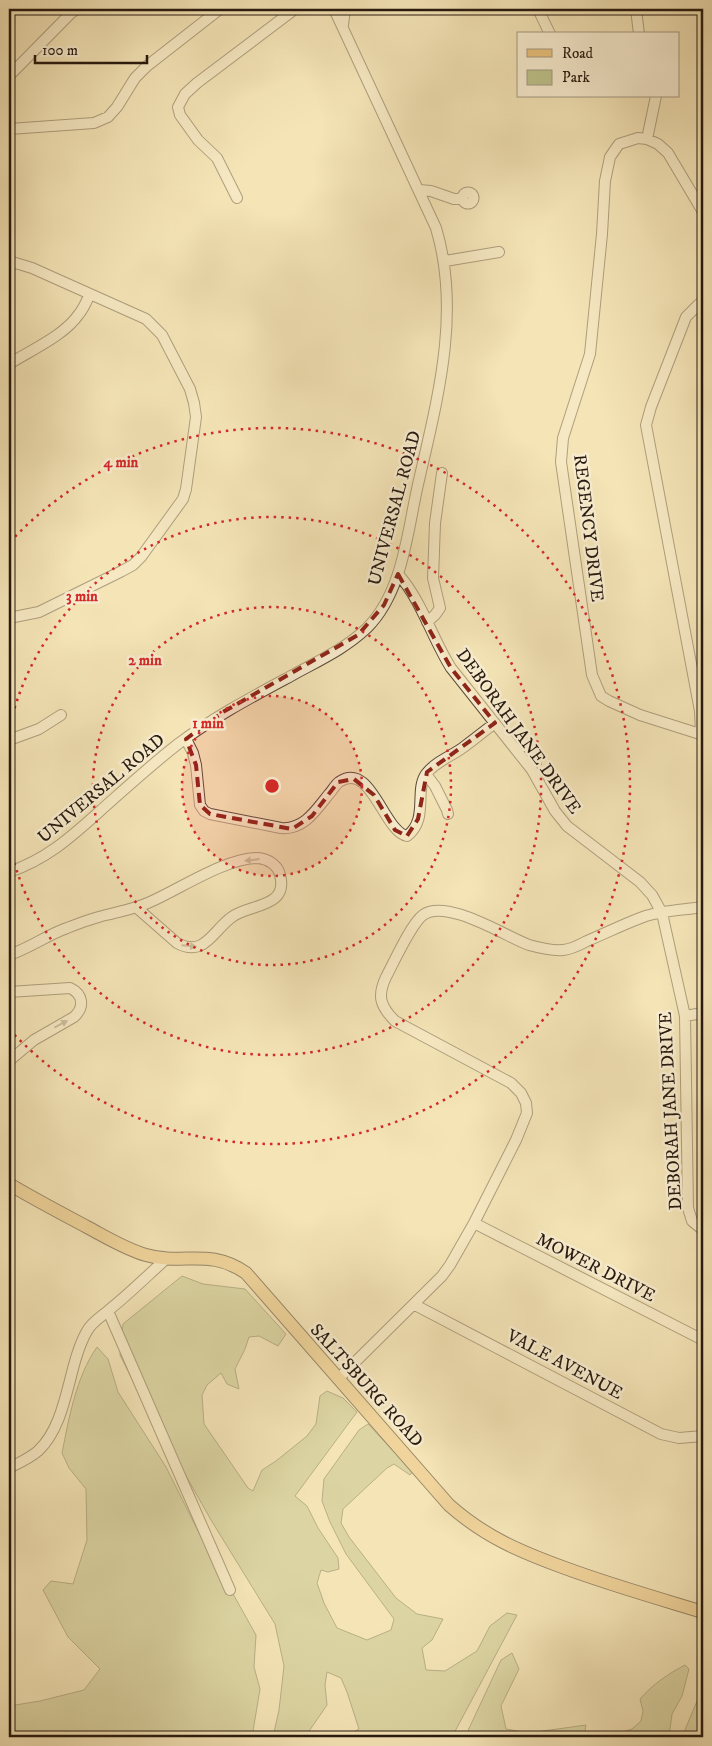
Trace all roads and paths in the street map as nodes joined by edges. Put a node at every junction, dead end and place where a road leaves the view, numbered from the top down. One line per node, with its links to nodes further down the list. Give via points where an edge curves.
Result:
1 (77, 9): 11 (street)
2 (220, 9): 13 (street, via 147,66 108,117 94,123)
3 (295, 9): 16 (street, via 197,83 185,94 178,108 198,140 217,158)
4 (334, 9): 8 (street, UNIVERSAL ROAD)
5 (345, 9): 8 (street)
6 (538, 9): 9 (street)
7 (636, 9): 10 (street)
8 (343, 25): 15 (street, UNIVERSAL ROAD)
9 (549, 32)
10 (639, 32)
11 (9, 76)
12 (656, 98): 14 (street)
13 (9, 129)
14 (647, 139): 18 (street, via 668,152); 31 (street, REGENCY DRIVE, via 638,138 619,144 610,158 605,181 590,354 562,438 561,462 592,675 601,696 640,715)
15 (419, 190): 17 (street); 21 (street, UNIVERSAL ROAD, via 436,228)
16 (237, 198)
17 (462, 199)
18 (703, 212)
19 (500, 252): 21 (street)
20 (9, 261): 22 (street)
21 (445, 262): 26 (street, UNIVERSAL ROAD, via 447,313 441,384)
22 (90, 294): 24 (street, via 73,321 54,337); 27 (street, via 154,326 190,388 196,417 186,489 178,508 133,565 39,612)
23 (703, 301): 31 (street, via 686,317 650,407 646,425)
24 (9, 364)
25 (442, 473): 28 (street, via 433,578 440,608 436,616)
26 (398, 574): 28 (street, DEBORAH JANE DRIVE, via 407,584); 32 (street, UNIVERSAL ROAD, via 375,619 358,635 333,653 223,712)
27 (9, 618)
28 (427, 622): 30 (street, DEBORAH JANE DRIVE, via 442,654)
29 (61, 715): 33 (street)
30 (494, 723): 34 (street); 40 (street, DEBORAH JANE DRIVE, via 532,770 567,826 640,882)
31 (702, 734)
32 (186, 739): 34 (street, via 196,765 200,805 204,811 281,828 292,829 312,816 338,782 354,779 374,795 395,830 407,836 416,826); 36 (street, UNIVERSAL ROAD, via 62,844 34,862)
33 (9, 740)
34 (426, 774): 35 (street)
35 (448, 814)
36 (9, 872)
37 (154, 900): 39 (street); 41 (street); 41 (street, one-way to 37, via 183,947 196,947 207,942 240,912 273,901 281,879 272,862 255,858 218,869)
38 (703, 907): 40 (street)
39 (137, 908): 41 (street); 42 (street, via 107,914 64,929)
40 (662, 912): 45 (street, DEBORAH JANE DRIVE); 48 (street, via 644,916 573,949 554,950 529,944 459,914 436,910 422,916 403,944 381,990 384,1010 395,1020 511,1082 526,1103 527,1113)
41 (151, 919)
42 (9, 954)
43 (9, 992): 46 (street, one-way to 43, via 39,1036 78,1013 82,1004 78,994 70,988)
44 (703, 1013): 45 (street)
45 (685, 1016): 49 (street, DEBORAH JANE DRIVE, via 688,1208 692,1221)
46 (9, 1061)
47 (9, 1184): 50 (main road, SALTSBURG ROAD, via 121,1245 144,1255)
48 (474, 1223): 51 (street, via 442,1276); 53 (street, MOWER DRIVE)
49 (703, 1230)
50 (166, 1259): 52 (street); 54 (main road, SALTSBURG ROAD, via 210,1258 246,1273)
51 (414, 1304): 54 (street); 55 (street, VALE AVENUE, via 661,1434 679,1438)
52 (108, 1311): 56 (street, via 87,1331 49,1437 24,1461); 57 (street)
53 (703, 1340)
54 (338, 1379): 58 (main road, SALTSBURG ROAD, via 449,1505 481,1530 520,1551 590,1577)
55 (703, 1436)
56 (9, 1468)
57 (230, 1590)
58 (703, 1612)

